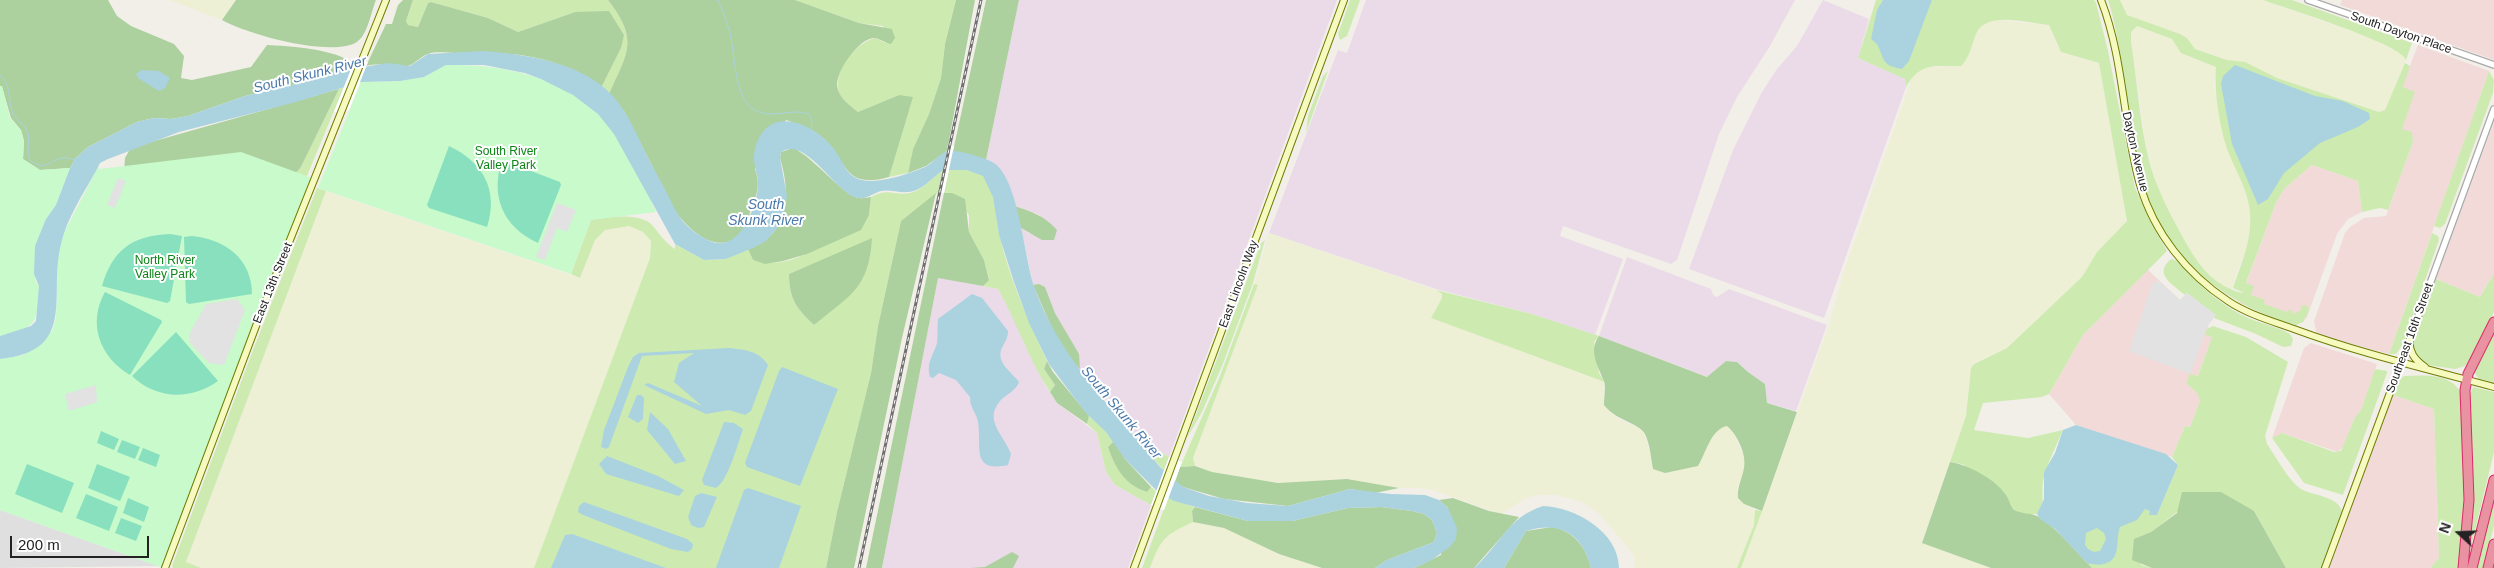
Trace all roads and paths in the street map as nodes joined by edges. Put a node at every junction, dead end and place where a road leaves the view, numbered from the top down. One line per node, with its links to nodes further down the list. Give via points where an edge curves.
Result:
1 (386, 0): 15 (main road, East 13th Street, via 262,310)
2 (1344, 0): 16 (main road, East Lincoln Way)
3 (2101, 0): 9 (main road, Dayton Avenue, via 2113,40 2141,186 2158,228 2175,252 2210,288 2250,313 2326,341)
4 (2308, 0): 5 (street, South Dayton Place)
5 (2494, 65)
6 (2494, 109): 8 (street, Southeast 16th Street)
7 (2494, 322): 11 (highway)
8 (2410, 338): 9 (street, Southeast 16th Street); 10 (main road, via 2412,356)
9 (2401, 363): 10 (main road, Dayton Avenue); 17 (main road, Southeast 16th Street)
10 (2433, 371): 11 (main road, Dayton Avenue)
11 (2466, 380): 12 (main road, Dayton Avenue); 18 (highway, via 2469,500)
12 (2494, 387)
13 (2494, 480): 19 (highway)
14 (2494, 544): 20 (highway)
15 (166, 568)
16 (1134, 568)
17 (2325, 568)
18 (2463, 568)
19 (2472, 568)
20 (2488, 568)

